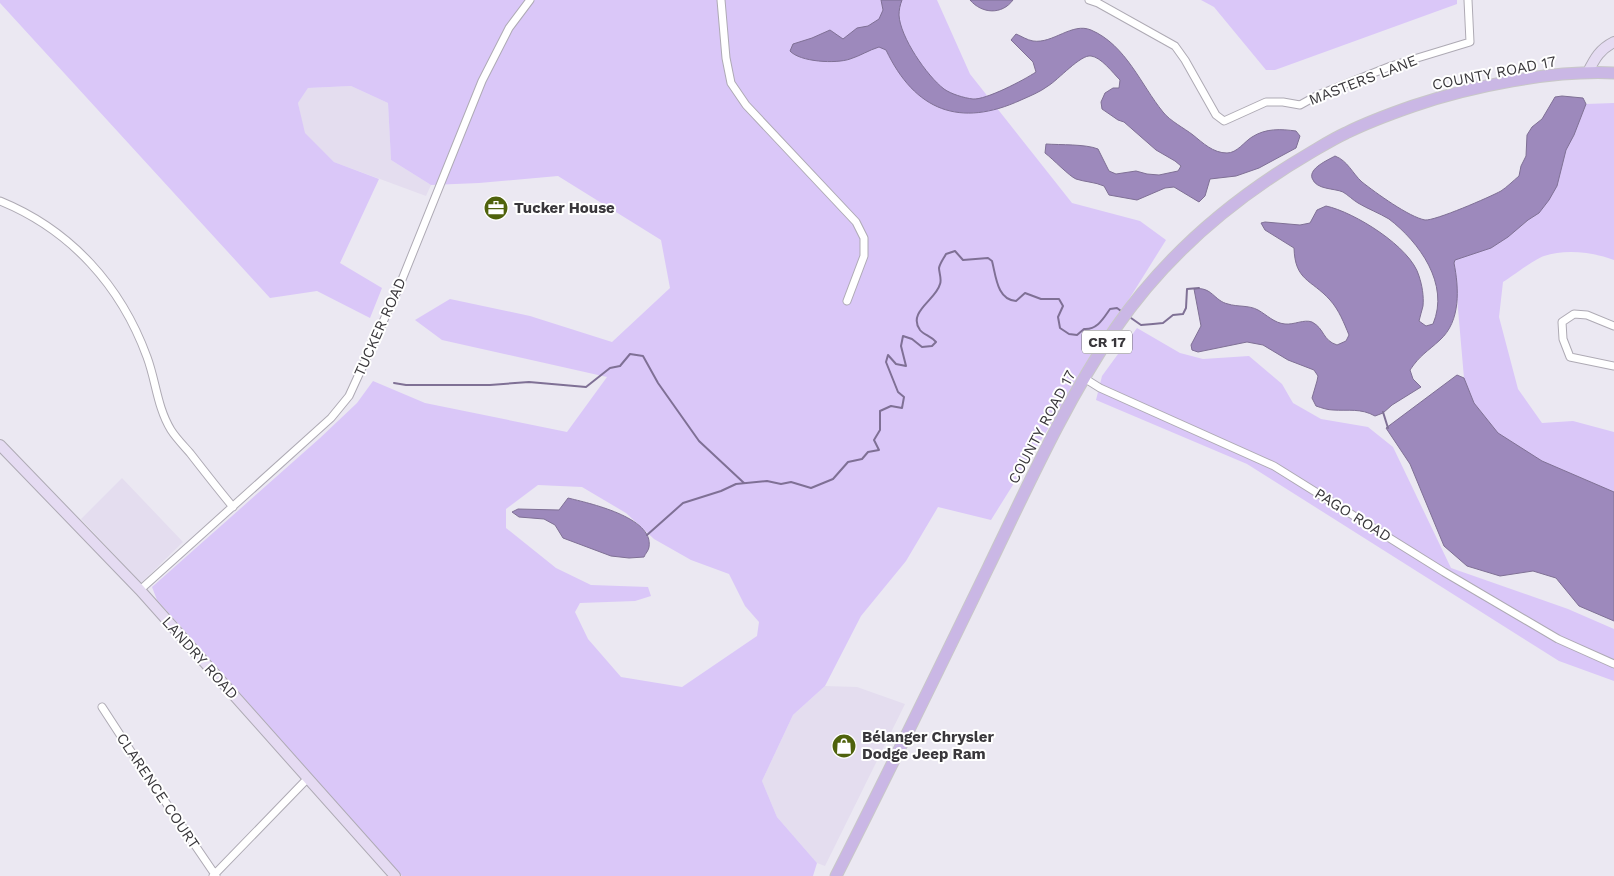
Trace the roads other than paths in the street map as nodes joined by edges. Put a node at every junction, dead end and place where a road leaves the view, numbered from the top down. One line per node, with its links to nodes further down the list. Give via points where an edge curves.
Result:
1 (530, 0): 14 (street, TUCKER ROAD, via 509,28 482,81 399,287 349,396 331,418)
2 (721, 0): 9 (street, via 731,83 746,105 856,222 864,238 864,256)
3 (1089, 0): 4 (street, MASTERS LANE, via 1175,46 1216,115 1224,121 1266,102 1300,106 1318,95 1391,66 1470,42)
4 (1468, 0)
5 (1614, 42): 6 (main road, via 1597,54)
6 (1588, 72): 7 (main road, COUNTY ROAD 17 / CR 17); 12 (main road, COUNTY ROAD 17 / CR 17, via 1446,95 1378,118 1343,134 1272,175 1204,228 1172,259 1115,329)
7 (1614, 73)
8 (0, 201): 14 (street, via 18,208 60,234 97,269 128,313 139,336 161,409 171,430)
9 (847, 301)
10 (1614, 326): 11 (street, via 1587,314 1574,314 1562,322 1563,339 1570,357)
11 (1614, 366)
12 (1084, 378): 16 (street, PAGO ROAD, via 1274,466 1558,639); 21 (main road, COUNTY ROAD 17 / CR 17)
13 (0, 445): 15 (main road, LANDRY ROAD)
14 (233, 507): 15 (street, TUCKER ROAD)
15 (140, 590): 18 (main road, LANDRY ROAD)
16 (1614, 664)
17 (102, 707): 19 (street, CLARENCE COURT)
18 (308, 778): 19 (street); 20 (main road, LANDRY ROAD)
19 (215, 876)
20 (395, 876)
21 (836, 876)

